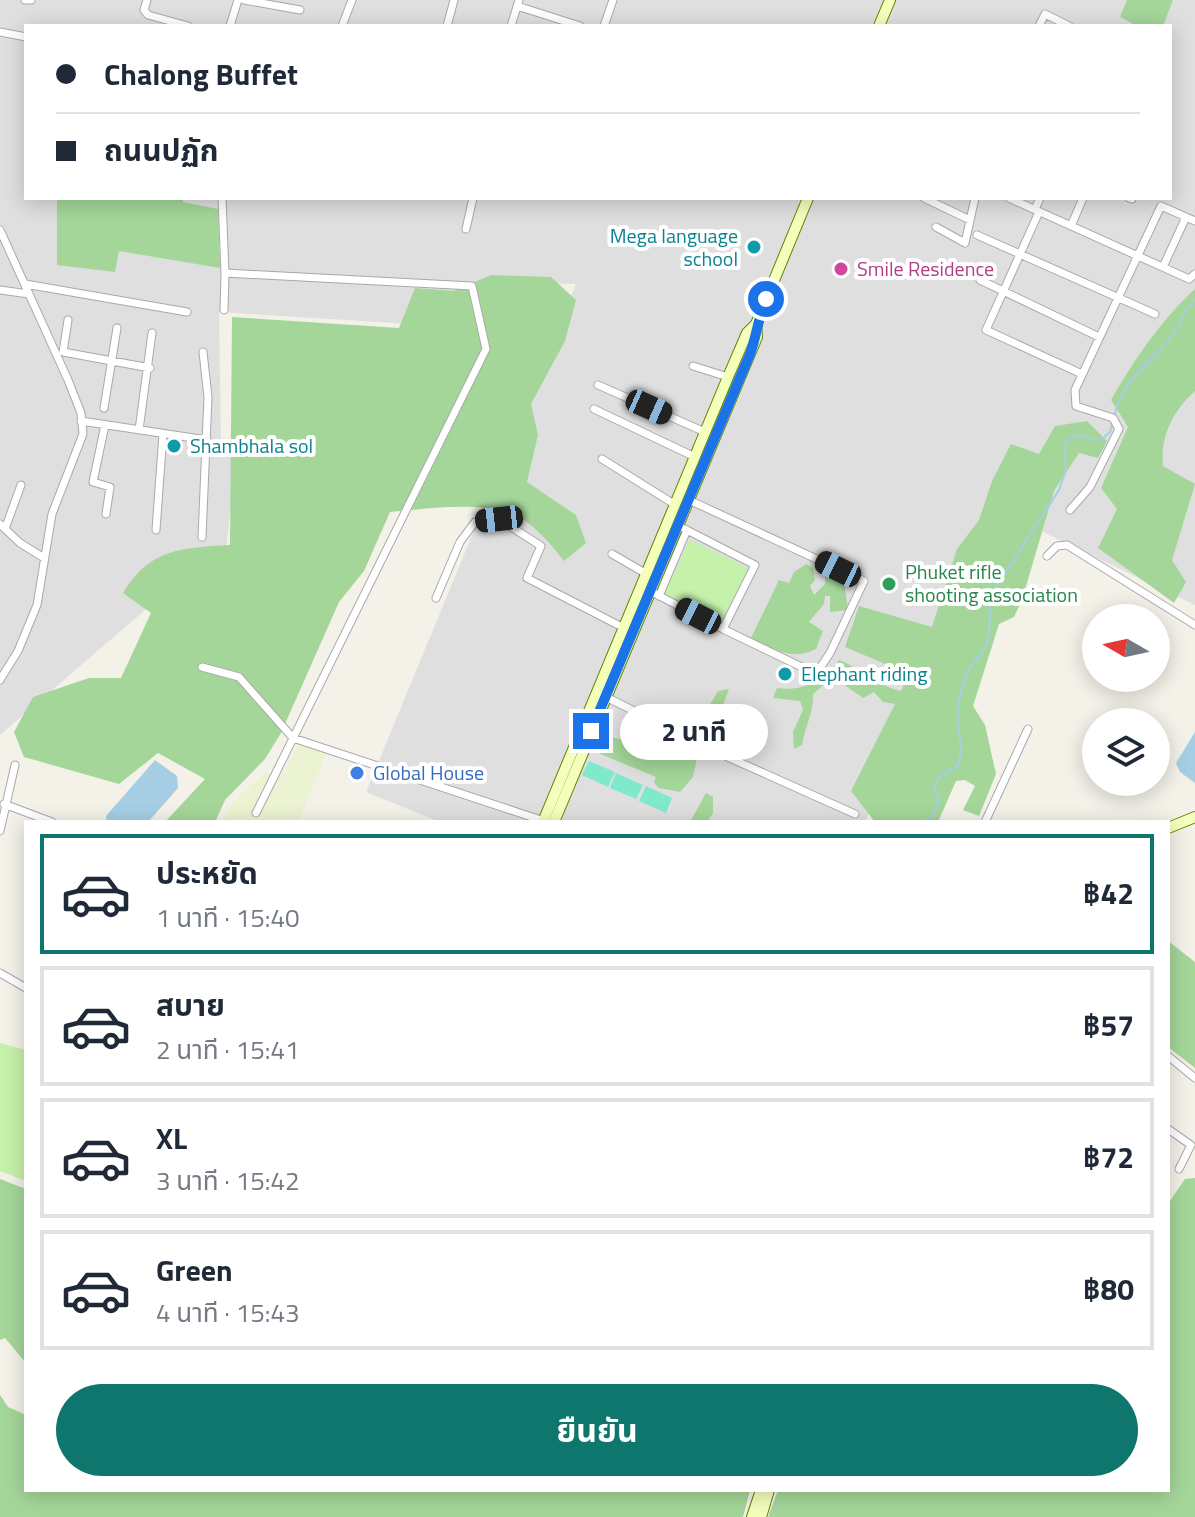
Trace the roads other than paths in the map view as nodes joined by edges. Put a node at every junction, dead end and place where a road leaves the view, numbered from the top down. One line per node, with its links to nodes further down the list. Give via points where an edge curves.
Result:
1 (147, 0): 9 (street, via 146,14)
2 (241, 0): 8 (street); 10 (street)
3 (352, 0): 11 (street)
4 (454, 0): 12 (street)
5 (613, 0): 15 (street)
6 (885, 2): 16 (main road)
7 (518, 3): 13 (street); 14 (street)
8 (300, 10)
9 (181, 24)
10 (231, 24)
11 (343, 24)
12 (448, 24)
13 (512, 24)
14 (575, 24)
15 (605, 24)
16 (880, 24)
17 (1040, 24): 18 (street, via 1045,14)
18 (1065, 24)
19 (0, 32): 20 (street)
20 (24, 37)
21 (222, 200): 41 (street)
22 (473, 200): 35 (street)
23 (807, 200): 53 (main road)
24 (928, 200): 31 (street)
25 (975, 200): 31 (street)
26 (1014, 200): 29 (street)
27 (1040, 200): 29 (street)
28 (1082, 200): 33 (street)
29 (1037, 210): 33 (street); 38 (street)
30 (1186, 217): 32 (street); 39 (street, via 1161,206); 40 (street)
31 (970, 220): 34 (street, via 965,243)
32 (1195, 221)
33 (1071, 226): 39 (street)
34 (936, 227)
35 (466, 229)
36 (0, 230): 44 (street)
37 (977, 235): 38 (street)
38 (1020, 255): 46 (street); 48 (street)
39 (1137, 255): 40 (street); 48 (street)
40 (1163, 267): 42 (street, via 1189,279)
41 (225, 273): 49 (street); 96 (street, via 472,286 486,349)
42 (1195, 274)
43 (980, 280): 46 (street)
44 (25, 284): 47 (street); 50 (street)
45 (0, 290): 47 (street)
46 (1003, 291): 56 (street); 61 (street, via 986,330)
47 (29, 294): 66 (street)
48 (1117, 299): 51 (street); 56 (street)
49 (224, 310)
50 (187, 312)
51 (1155, 314)
52 (68, 320): 58 (street, via 63,352)
53 (756, 324): 62 (main road); 75 (main road, via 757,337)
54 (117, 328): 58 (street)
55 (152, 333): 60 (street)
56 (1099, 337): 61 (street)
57 (203, 352): 71 (street)
58 (112, 361): 60 (street); 64 (street)
59 (693, 366): 62 (street)
60 (150, 368): 68 (street)
61 (1082, 374): 77 (street, via 1073,402 1115,419 1119,429 1090,487)
62 (728, 377): 69 (main road)
63 (598, 385): 69 (street)
64 (104, 408)
65 (594, 409): 72 (street)
66 (81, 421): 67 (street); 85 (street, via 83,434 52,514)
67 (105, 425): 68 (street); 78 (street, via 93,482 110,487)
68 (139, 430): 70 (street)
69 (705, 432): 72 (main road)
70 (163, 434): 71 (street); 81 (street)
71 (207, 440): 82 (street)
72 (695, 457): 76 (main road)
73 (602, 459): 76 (street)
74 (21, 485): 79 (street)
75 (689, 500): 80 (main road); 91 (street, via 864,581 816,674)
76 (674, 504): 86 (main road)
77 (1070, 510)
78 (106, 514)
79 (3, 526): 85 (street)
80 (682, 528): 87 (main road); 91 (street, via 755,565)
81 (156, 530)
82 (202, 537)
83 (612, 554): 86 (street)
84 (1047, 556): 89 (street, via 1067,545)
85 (44, 558): 93 (street, via 37,605)
86 (645, 573): 90 (main road)
87 (654, 593): 91 (street); 94 (main road)
88 (436, 598): 90 (street, via 460,542 475,522 499,519 541,546 527,578)
89 (1195, 625)
90 (622, 627): 104 (main road)
91 (723, 629)
92 (202, 667): 96 (street, via 239,677)
93 (0, 680)
94 (606, 697): 100 (street); 105 (main road)
95 (1028, 729): 106 (street)
96 (293, 738): 99 (street); 103 (street)
97 (15, 765): 98 (street)
98 (4, 804): 102 (street); 108 (street)
99 (256, 813)
100 (855, 814)
101 (1195, 817): 107 (main road)
102 (47, 820)
103 (538, 820)
104 (545, 820)
105 (555, 820)
106 (986, 820)
107 (1170, 827)
108 (0, 831)
109 (0, 973): 110 (street)
110 (24, 987)
111 (1170, 1058): 112 (street)
112 (1195, 1078)
113 (1170, 1130): 114 (street, via 1191,1145)
114 (1179, 1169)
115 (760, 1492): 117 (main road)
116 (768, 1492): 118 (main road)
117 (752, 1517)
118 (761, 1517)

